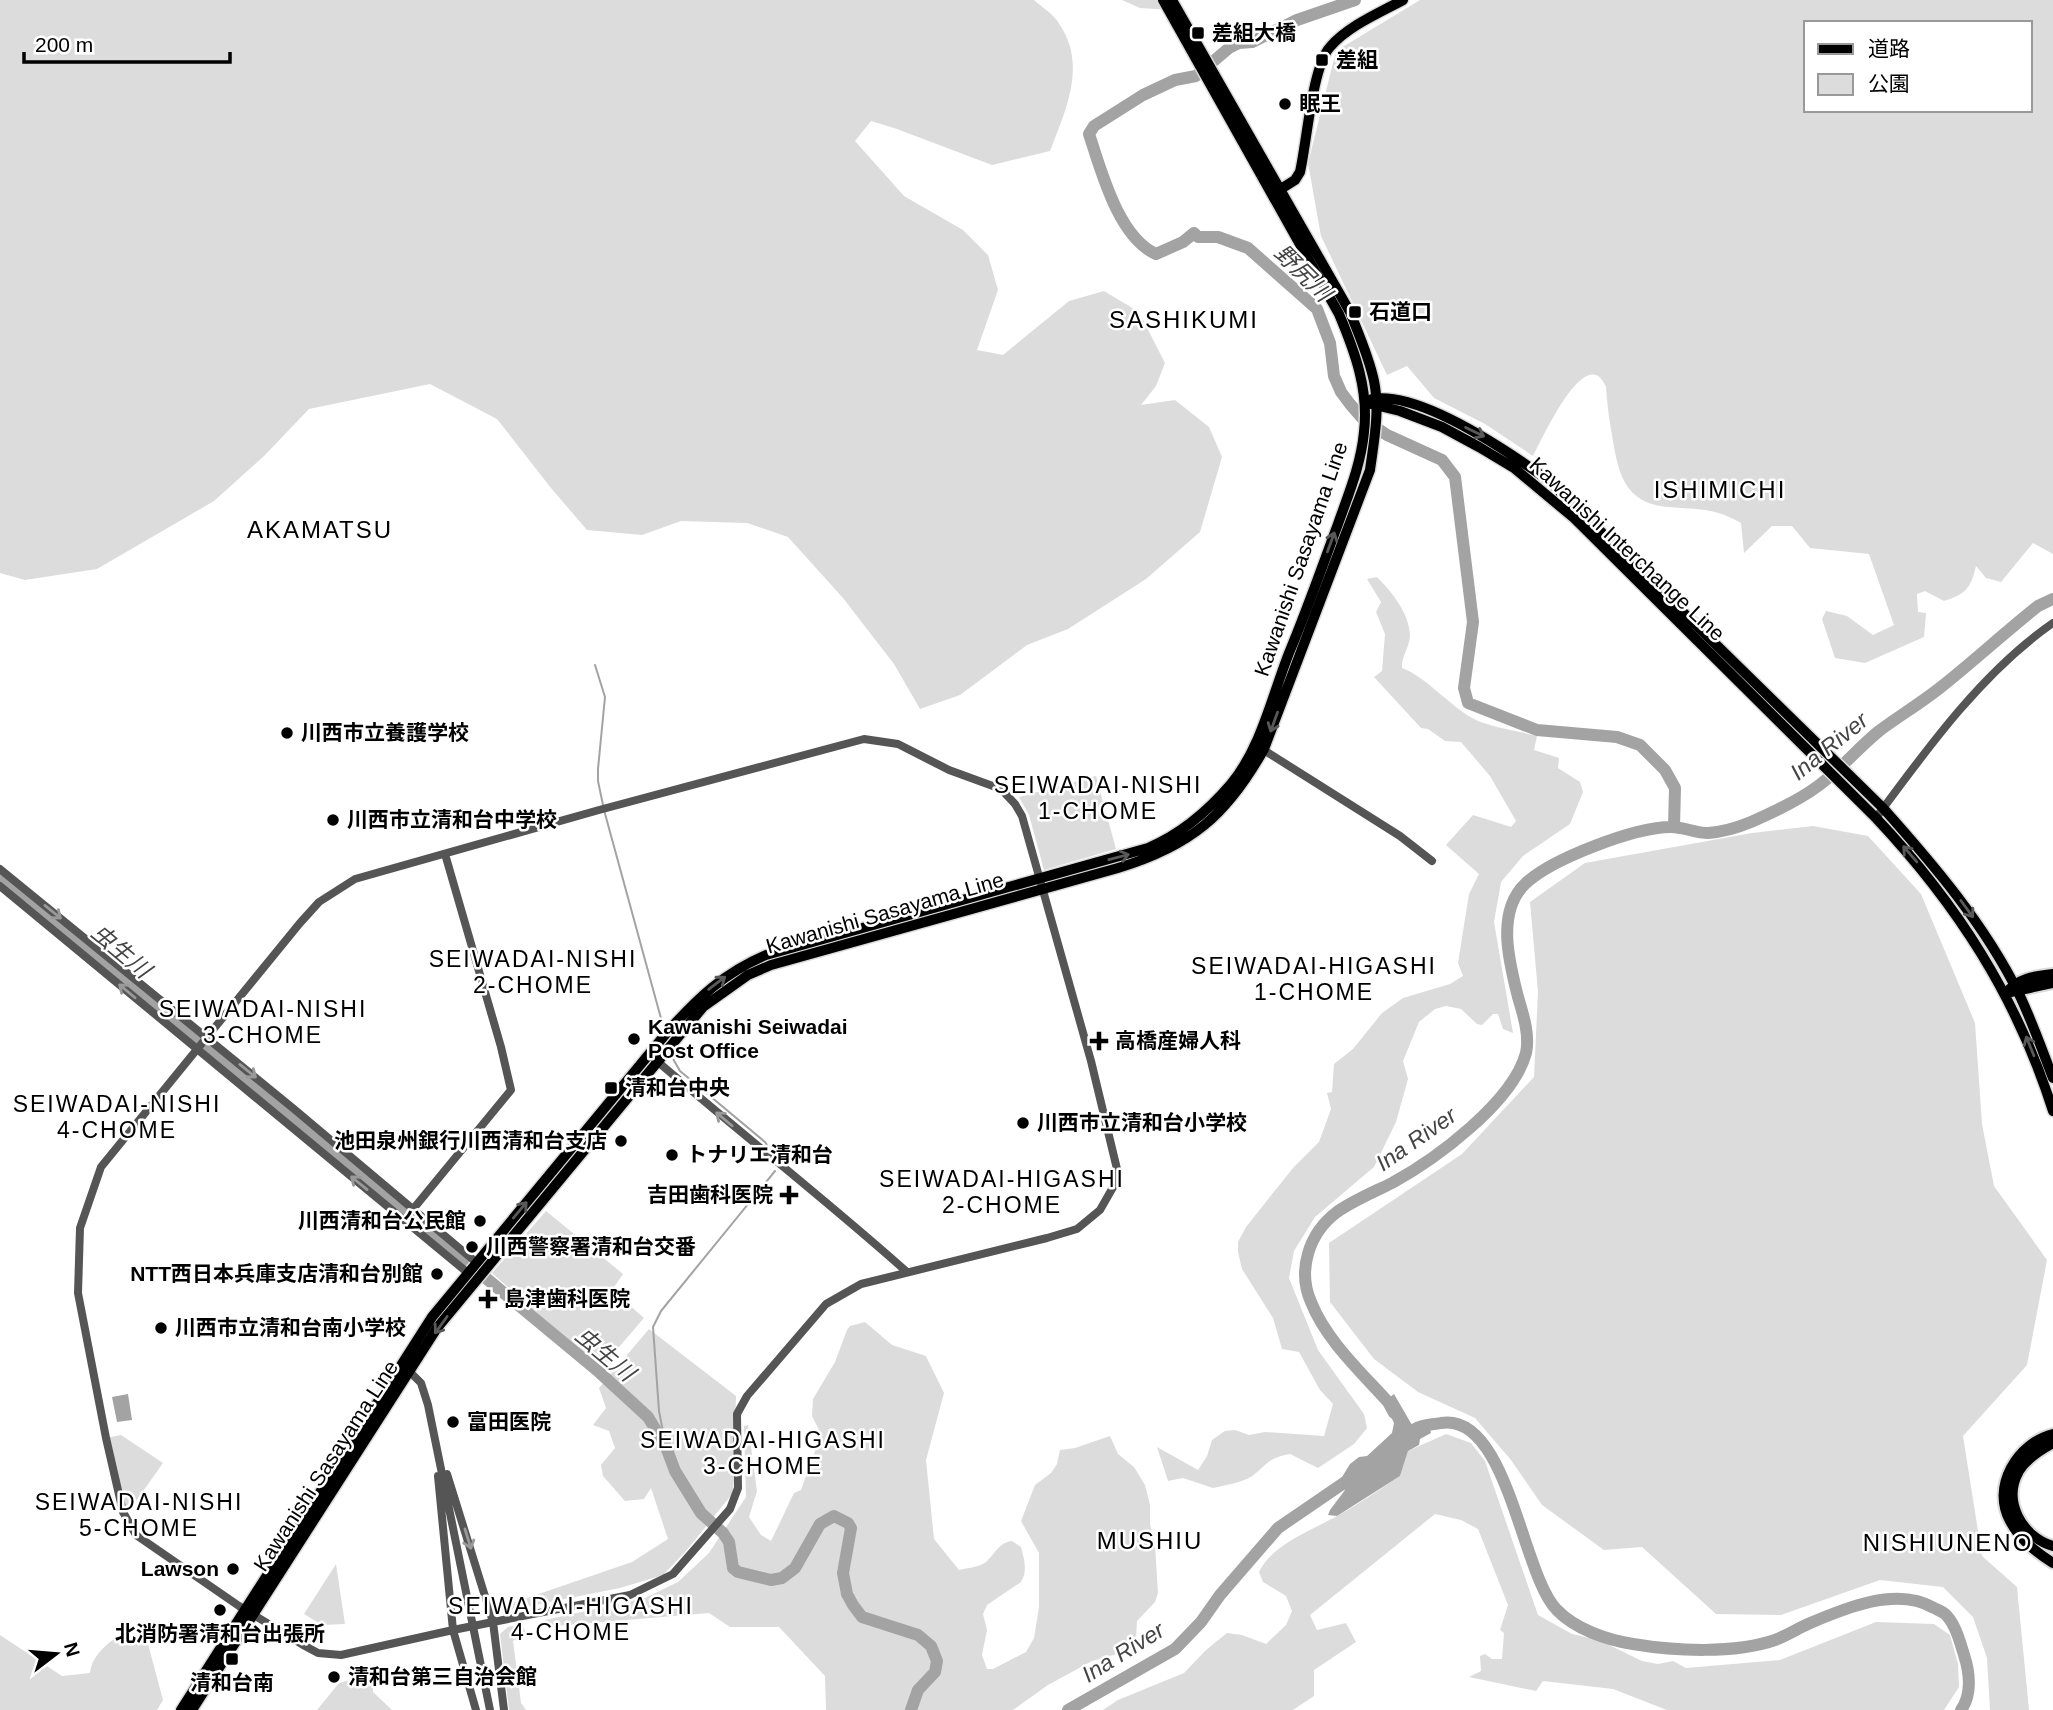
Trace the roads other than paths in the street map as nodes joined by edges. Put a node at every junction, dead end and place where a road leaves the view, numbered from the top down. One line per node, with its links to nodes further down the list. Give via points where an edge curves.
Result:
1 (1163, 0): 4 (main road, Kawanishi Sasayama Line)
2 (1172, 0): 4 (main road, Kawanishi Sasayama Line)
3 (1403, 0): 5 (main road, via 1330,47 1317,78 1300,172)
4 (1201, 58): 5 (main road, Kawanishi Sasayama Line)
5 (1276, 192): 6 (main road, Kawanishi Sasayama Line, via 1355,352); 7 (main road, Kawanishi Sasayama Line, via 1350,313 1374,381)
6 (1364, 401): 7 (main road, Kawanishi Interchange Line); 9 (main road, Kawanishi Sasayama Line, one-way to 6, via 1361,460)
7 (1376, 403): 9 (main road, Kawanishi Sasayama Line, one-way to 9, via 1370,470); 10 (main road, Kawanishi Interchange Line, via 1391,398 1456,423 1491,440 1548,480)
8 (2053, 623): 11 (street, via 2003,663 1919,758)
9 (1259, 746): 14 (street); 16 (main road, Kawanishi Sasayama Line, via 1209,808 1176,833 1137,852)
10 (1854, 788): 11 (main road, Kawanishi Interchange Line); 12 (main road, Kawanishi Interchange Line)
11 (1883, 808): 12 (street); 20 (main road, Kawanishi Interchange Line, one-way to 20, via 1975,921)
12 (1876, 818): 20 (main road, Kawanishi Interchange Line, one-way to 12, via 1912,856)
13 (445, 854): 16 (street, via 864,739 898,744 1001,789 1021,816); 21 (street, via 355,879 319,902); 26 (street, via 511,1090)
14 (1432, 861)
15 (0, 869): 21 (street, one-way to 21)
16 (1040, 884): 23 (main road, Kawanishi Sasayama Line, via 805,943 745,964 699,996); 28 (street, via 1091,1061 1116,1182 1100,1210 1077,1229)
17 (0, 886): 22 (street, one-way to 17)
18 (2053, 974): 20 (highway, via 2031,976)
19 (2053, 983): 20 (highway)
20 (2012, 990): 24 (main road, Kawanishi Interchange Line); 25 (main road, Kawanishi Interchange Line, one-way to 20)
21 (205, 1036): 22 (street); 26 (street, one-way to 26)
22 (195, 1048): 29 (street, one-way to 22); 36 (street, via 101,1167 80,1228 78,1293 106,1438 129,1526 147,1544)
23 (653, 1059): 27 (main road, Kawanishi Sasayama Line); 28 (street, one-way to 23)
24 (2053, 1078)
25 (2053, 1111)
26 (414, 1208): 27 (street)
27 (482, 1266): 29 (main road, Kawanishi Sasayama Line)
28 (907, 1272): 37 (street, via 861,1284 826,1304 747,1396 737,1414 738,1488 730,1508 673,1574 630,1595)
29 (472, 1277): 30 (main road, Kawanishi Sasayama Line, via 432,1317)
30 (406, 1368): 33 (street, via 421,1383); 36 (main road, Kawanishi Sasayama Line)
31 (2053, 1434): 35 (highway, via 2037,1441 2012,1465 2004,1505 2022,1539)
32 (2053, 1443): 34 (highway, via 2028,1460 2013,1487 2017,1517 2041,1543)
33 (437, 1452): 37 (street, one-way to 37); 38 (street); 42 (street)
34 (2053, 1546)
35 (2053, 1563)
36 (249, 1612): 38 (street, via 317,1653 341,1655); 39 (main road, Kawanishi Sasayama Line); 40 (main road, Kawanishi Sasayama Line)
37 (493, 1622): 38 (street, bridge); 43 (street)
38 (453, 1630): 41 (street)
39 (181, 1710)
40 (192, 1710)
41 (476, 1710)
42 (490, 1710)
43 (504, 1710)

